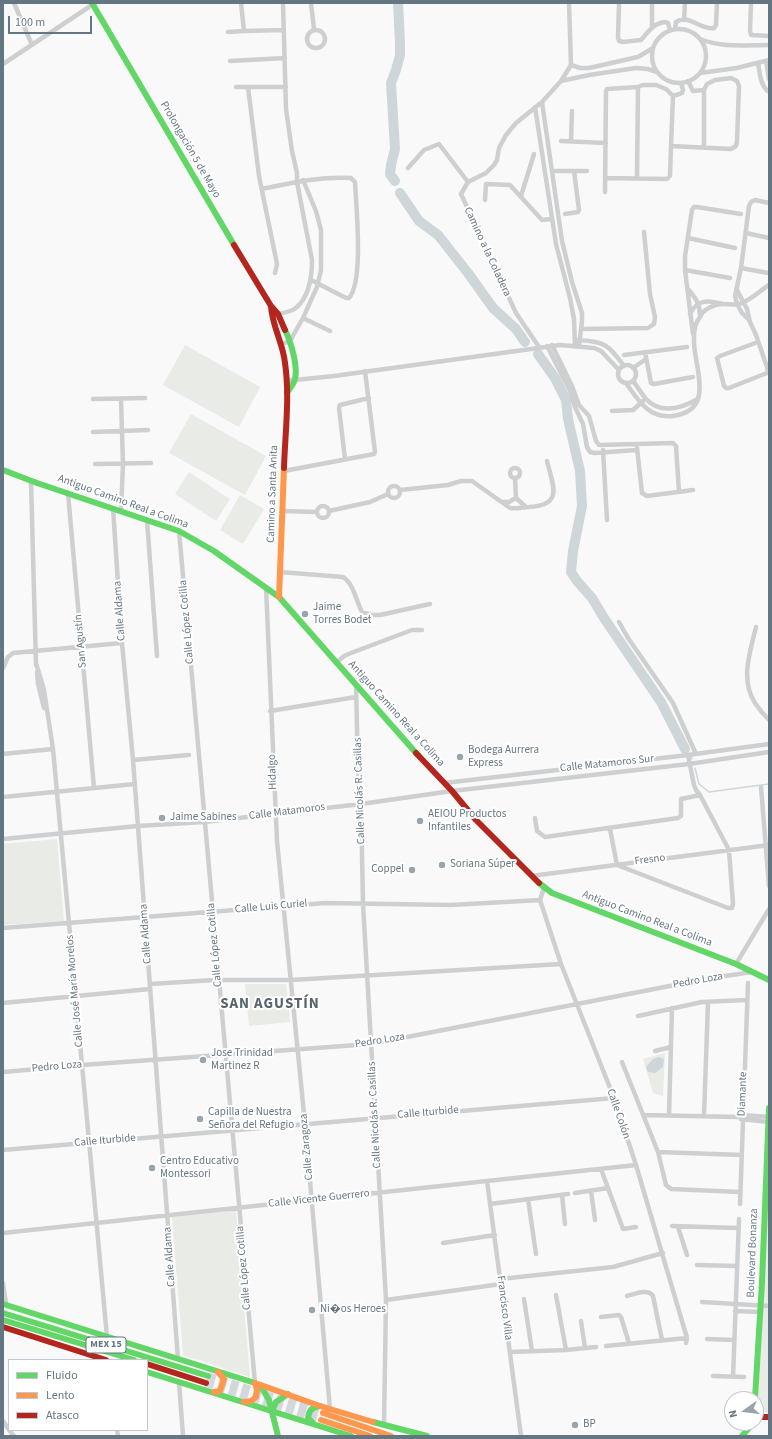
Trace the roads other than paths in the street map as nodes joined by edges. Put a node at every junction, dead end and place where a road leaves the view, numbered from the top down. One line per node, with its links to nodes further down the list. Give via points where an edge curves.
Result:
1 (14, 3): 21 (street)
2 (241, 3): 17 (street)
3 (283, 3): 14 (street)
4 (311, 3): 15 (street)
5 (570, 3): 29 (street)
6 (619, 3): 13 (street, via 619,40 641,40)
7 (652, 3): 13 (street)
8 (685, 3): 12 (street)
9 (717, 3): 12 (street, via 714,28)
10 (751, 3): 19 (street, via 751,35)
11 (93, 4): 21 (street); 93 (main road, Prolongación 5 de Mayo)
12 (684, 20): 16 (street, via 678,20)
13 (652, 27): 16 (street, via 665,22)
14 (284, 30): 17 (street); 24 (street)
15 (314, 30): 15 (street, via 308,34 308,42 318,48 324,43 325,35 322,31)
16 (673, 30): 20 (street, via 686,30); 23 (street, via 658,39)
17 (244, 31): 18 (street)
18 (228, 32)
19 (769, 36)
20 (700, 39): 22 (street, via 720,45); 31 (street, via 706,55)
21 (32, 45): 28 (street)
22 (769, 45)
23 (653, 48): 29 (street, via 638,57 590,68); 30 (street, via 652,58)
24 (285, 58): 25 (street); 38 (street)
25 (230, 60)
26 (767, 61): 27 (street); 32 (street)
27 (758, 63): 31 (street); 34 (street)
28 (3, 64)
29 (571, 65): 33 (street)
30 (657, 72): 33 (street, via 636,68); 36 (street, via 669,81)
31 (700, 73): 35 (street)
32 (769, 79): 34 (street)
33 (561, 81): 44 (street)
34 (761, 81): 42 (street)
35 (688, 82): 36 (street); 41 (street, via 693,91)
36 (681, 83): 43 (street, via 682,93)
37 (236, 87): 40 (street)
38 (286, 87): 40 (street); 58 (street, via 286,109)
39 (638, 87): 43 (street, via 644,85 666,88); 49 (street, via 607,88); 60 (street)
40 (248, 88): 64 (street)
41 (704, 90): 51 (street); 51 (street, via 707,84 715,80 732,78 739,86 736,146 732,149)
42 (769, 92)
43 (673, 96): 50 (street)
44 (542, 102): 45 (street); 55 (street)
45 (535, 107): 53 (street); 63 (street, via 506,135 498,148 494,165 486,173)
46 (572, 110): 48 (street)
47 (561, 141): 48 (street)
48 (571, 141): 49 (street)
49 (606, 143): 59 (street)
50 (671, 146): 51 (street); 60 (street, via 669,178)
51 (704, 147)
52 (534, 154): 66 (street)
53 (544, 167): 55 (street); 71 (street)
54 (408, 168): 63 (street, via 424,150 439,144)
55 (552, 168): 56 (street); 83 (street, via 562,241)
56 (574, 171): 57 (street); 69 (street, via 579,210)
57 (586, 172)
58 (297, 173): 61 (street); 62 (street)
59 (605, 178): 60 (street); 65 (street)
60 (637, 178)
61 (304, 181): 62 (street); 84 (street, via 321,230 322,270); 84 (street, via 347,178 356,182 358,259 352,295 346,298)
62 (297, 182): 64 (street); 82 (street, via 312,260)
63 (468, 182): 110 (street, Camino a la Coladera, via 460,194 516,313)
64 (262, 189): 79 (street, via 277,264)
65 (605, 192)
66 (521, 196): 67 (street, via 510,185 488,184); 71 (street, via 542,220)
67 (485, 200)
68 (769, 203): 73 (street, via 755,200 751,202)
69 (565, 214)
70 (742, 214): 74 (street, via 694,208)
71 (552, 219): 85 (street)
72 (644, 232): 100 (street, via 650,294 656,317 654,324 648,328)
73 (746, 233): 75 (street); 77 (street)
74 (688, 238): 76 (street); 78 (street)
75 (769, 238)
76 (735, 248)
77 (741, 268): 80 (street); 88 (street)
78 (685, 270): 81 (street); 87 (street)
79 (276, 273)
80 (768, 273)
81 (730, 278)
82 (311, 280): 84 (street); 94 (street, via 297,307)
83 (572, 282): 85 (street); 100 (street, via 582,313)
84 (318, 284): 98 (street)
85 (566, 284): 103 (street)
86 (769, 285): 90 (street)
87 (687, 287): 89 (street); 95 (street)
88 (737, 290): 90 (street); 92 (street)
89 (698, 303): 91 (street, via 711,301); 95 (street); 97 (street)
90 (744, 303): 92 (street); 99 (street)
91 (722, 304): 92 (street); 97 (street, via 708,308)
92 (737, 304): 99 (street)
93 (271, 306): 94 (main road, Prolongación 5 de Mayo); 96 (main road)
94 (278, 314): 96 (street); 104 (main road, Prolongación 5 de Mayo)
95 (690, 314): 102 (street)
96 (271, 316): 106 (main road)
97 (700, 316): 102 (street)
98 (304, 318): 101 (street); 104 (street)
99 (750, 322): 105 (street)
100 (582, 329): 103 (street)
101 (330, 332)
102 (694, 338): 130 (street, via 700,387)
103 (577, 340): 107 (street); 109 (street); 115 (street, via 604,344)
104 (290, 341): 106 (street); 121 (main road, Prolongación 5 de Mayo)
105 (758, 342): 105 (street, via 717,358 726,388 767,373)
106 (282, 344): 120 (main road)
107 (568, 345): 108 (street); 109 (street)
108 (550, 346): 110 (street); 137 (street, via 572,386 579,405 589,416 596,441); 139 (street, via 583,424 587,447 594,454)
109 (577, 346): 117 (street, via 601,351)
110 (539, 347): 118 (street)
111 (687, 347): 112 (street)
112 (645, 352): 113 (street); 114 (street)
113 (624, 355)
114 (646, 359): 116 (street); 119 (street, via 651,383)
115 (624, 366): 116 (street); 117 (street)
116 (633, 368): 122 (street)
117 (619, 370): 123 (street, via 619,377)
118 (365, 371): 121 (street); 127 (street)
119 (693, 377)
120 (287, 380): 121 (street); 124 (main road, Camino a Santa Anita)
121 (295, 380): 124 (main road, Camino a Santa Anita)
122 (633, 380): 123 (street); 129 (street)
123 (626, 383): 131 (street)
124 (287, 393): 146 (main road, Camino a Santa Anita)
125 (93, 398): 128 (street)
126 (145, 398): 128 (street)
127 (369, 398): 140 (street, via 340,405); 140 (street, via 375,452 372,456)
128 (121, 399): 134 (street)
129 (646, 399): 130 (street, via 658,407 672,409); 131 (street)
130 (698, 399): 131 (street, via 696,404 682,414 666,417 655,415)
131 (641, 404): 132 (street, via 633,410)
132 (612, 411)
133 (148, 430): 134 (street)
134 (122, 431): 135 (street); 144 (street)
135 (93, 432)
136 (637, 444): 137 (street); 138 (street); 151 (street, via 673,443 676,446)
137 (603, 446): 139 (street)
138 (637, 450): 139 (street); 151 (street, via 642,492 647,496)
139 (603, 452): 163 (street)
140 (345, 459): 146 (street)
141 (547, 461): 156 (street, via 553,487 551,500 547,504)
142 (151, 463): 144 (street)
143 (95, 464): 144 (street)
144 (123, 464): 158 (street)
145 (3, 470): 148 (main road, Antiguo Camino Real a Colima)
146 (284, 471): 159 (main road, Camino a Santa Anita)
147 (515, 478): 154 (street)
148 (31, 481): 152 (main road, Antiguo Camino Real a Colima); 174 (street, Calle José María Morelos)
149 (400, 490): 153 (street, via 395,498); 153 (street, via 396,486 391,486); 155 (street, via 448,485 467,480)
150 (693, 490): 151 (street)
151 (679, 492)
152 (68, 493): 157 (main road, Antiguo Camino Real a Colima); 173 (street, San Agustín)
153 (388, 494): 160 (street, via 370,502)
154 (516, 498): 155 (street); 156 (street)
155 (502, 502): 156 (street, via 510,508)
156 (526, 507)
157 (113, 508): 158 (main road, Antiguo Camino Real a Colima); 172 (street, Calle Aldama)
158 (121, 511): 162 (main road, Antiguo Camino Real a Colima)
159 (284, 511): 161 (street); 165 (main road, Camino a Santa Anita)
160 (329, 511): 161 (street, via 324,505 319,507); 161 (street, via 327,517 323,518)
161 (317, 512)
162 (147, 520): 164 (main road, Antiguo Camino Real a Colima); 175 (street)
163 (607, 520)
164 (179, 531): 166 (main road, Antiguo Camino Real a Colima, via 214,551); 204 (street, Calle López Cotilla)
165 (280, 572): 167 (main road, Camino a Santa Anita); 168 (street, via 343,577 351,585 362,612 371,615)
166 (266, 587): 167 (main road, Antiguo Camino Real a Colima); 180 (street, Hidalgo)
167 (279, 597): 176 (main road, Antiguo Camino Real a Colima)
168 (430, 604)
169 (620, 622): 186 (street, via 628,638 673,703)
170 (756, 627): 181 (street, via 748,659 746,683 755,704)
171 (422, 630): 176 (street, via 412,630 351,653)
172 (122, 643): 173 (street); 189 (street, Calle Aldama)
173 (81, 646): 174 (street); 196 (street, San Agustín)
174 (35, 650): 177 (street, via 10,654); 183 (street, Calle José María Morelos, via 39,688)
175 (157, 656)
176 (336, 663): 178 (main road, Antiguo Camino Real a Colima)
177 (3, 668)
178 (356, 685): 179 (street, Calle Nicolás R. Casillas); 193 (main road, Antiguo Camino Real a Colima)
179 (356, 697): 180 (street); 201 (street, Calle Nicolás R. Casillas)
180 (270, 711): 202 (street, Hidalgo)
181 (769, 720)
182 (769, 744): 186 (street, Calle Matamoros Sur)
183 (53, 750): 185 (street); 198 (street, Calle José María Morelos)
184 (769, 752): 190 (street, Calle Matamoros Sur)
185 (3, 754)
186 (696, 754): 188 (street, Calle Matamoros Sur)
187 (189, 755): 189 (street)
188 (688, 756): 190 (street); 191 (street, Calle Matamoros Sur)
189 (133, 760): 194 (street, Calle Aldama)
190 (689, 764): 192 (street, Calle Matamoros Sur); 199 (street, via 694,785)
191 (539, 772): 192 (street); 193 (street, Calle Matamoros Sur)
192 (540, 782): 197 (street, Calle Matamoros Sur)
193 (444, 783): 197 (main road, Antiguo Camino Real a Colima)
194 (135, 784): 196 (street); 205 (street, Calle Aldama)
195 (761, 786): 209 (street)
196 (94, 788): 198 (street)
197 (452, 791): 201 (street, Calle Matamoros); 212 (main road, Antiguo Camino Real a Colima, via 476,820)
198 (56, 792): 200 (street); 207 (street, Calle José María Morelos)
199 (700, 795): 206 (street, via 681,799 682,813 678,818); 210 (street)
200 (3, 797)
201 (361, 804): 202 (street, Calle Matamoros); 217 (street, Calle Nicolás R. Casillas)
202 (274, 813): 204 (street, Calle Matamoros); 218 (street, Hidalgo)
203 (534, 818): 206 (street, via 537,831 545,837)
204 (204, 822): 205 (street, Calle Matamoros); 220 (street, Calle López Cotilla)
205 (138, 826): 207 (street, Calle Matamoros); 221 (street, Calle Aldama)
206 (610, 828): 211 (street)
207 (60, 834): 208 (street, Calle Matamoros); 222 (street, Calle José María Morelos)
208 (3, 839)
209 (767, 845): 210 (street, Fresno); 213 (street)
210 (729, 850): 211 (street, Fresno); 211 (street, via 732,908)
211 (617, 864): 212 (street, Fresno)
212 (531, 876): 215 (main road, Antiguo Camino Real a Colima)
213 (769, 879): 214 (street)
214 (769, 886)
215 (544, 888): 216 (street); 225 (main road, Antiguo Camino Real a Colima)
216 (540, 900): 217 (street, Calle Luis Curiel, via 451,905); 224 (street, Calle Colón)
217 (363, 904): 218 (street, Calle Luis Curiel); 227 (street, Calle Nicolás R. Casillas)
218 (282, 906): 220 (street, Calle Luis Curiel); 229 (street, Hidalgo)
219 (769, 909): 225 (street)
220 (212, 912): 221 (street, Calle Luis Curiel); 228 (street, Calle López Cotilla)
221 (145, 918): 222 (street, Calle Luis Curiel); 232 (street, Calle Aldama)
222 (69, 924): 223 (street, Calle Luis Curiel); 233 (street, Calle José María Morelos)
223 (3, 928)
224 (561, 964): 227 (street); 237 (street, Calle Colón)
225 (736, 964): 226 (main road, Antiguo Camino Real a Colima)
226 (752, 972): 230 (main road, Antiguo Camino Real a Colima); 237 (street, Pedro Loza)
227 (367, 976): 229 (street); 240 (street, Calle Nicolás R. Casillas)
228 (217, 980): 229 (street); 232 (street); 244 (street, Calle López Cotilla)
229 (291, 980): 242 (street, Calle Zaragoza)
230 (769, 980)
231 (748, 983): 234 (street, Diamante)
232 (150, 986): 233 (street); 245 (street, Calle Aldama)
233 (75, 996): 236 (street); 247 (street, Calle José María Morelos)
234 (747, 1000): 235 (street); 255 (street, Diamante)
235 (708, 1002): 238 (street); 253 (street)
236 (3, 1003)
237 (577, 1004): 240 (street, Pedro Loza); 249 (street, Calle Colón)
238 (672, 1008): 239 (street); 241 (street)
239 (638, 1016)
240 (371, 1044): 242 (street, Pedro Loza); 254 (street, Calle Nicolás R. Casillas)
241 (671, 1048): 243 (street); 252 (street)
242 (297, 1049): 244 (street, Pedro Loza); 257 (street, Calle Zaragoza)
243 (655, 1051)
244 (225, 1055): 245 (street, Pedro Loza); 258 (street, Calle López Cotilla)
245 (155, 1059): 247 (street, Pedro Loza); 259 (street, Calle Aldama)
246 (622, 1062): 251 (street)
247 (82, 1065): 248 (street, Pedro Loza); 260 (street, Calle José María Morelos)
248 (3, 1072)
249 (614, 1098): 254 (street, Calle Iturbide); 264 (street, Calle Colón)
250 (769, 1108): 256 (main road, Boulevard Bonanza)
251 (643, 1114): 252 (street); 262 (street)
252 (668, 1115): 253 (street)
253 (704, 1116): 255 (street)
254 (375, 1118): 257 (street, Calle Iturbide); 269 (street, Calle Nicolás R. Casillas)
255 (741, 1118): 256 (street); 263 (street, Diamante)
256 (769, 1119): 306 (main road, Boulevard Bonanza)
257 (305, 1124): 258 (street, Calle Iturbide); 274 (street, Calle Zaragoza)
258 (232, 1130): 259 (street, Calle Iturbide); 278 (street, Calle López Cotilla)
259 (161, 1136): 260 (street, Calle Iturbide); 279 (street, Calle Aldama)
260 (89, 1142): 261 (street, Calle Iturbide); 282 (street, Calle José María Morelos)
261 (3, 1150)
262 (658, 1152): 263 (street); 270 (street, via 668,1188)
263 (741, 1155): 270 (street, Diamante)
264 (636, 1164): 265 (street, Calle Vicente Guerrero); 291 (street, Calle Colón)
265 (601, 1169): 266 (street, Calle Vicente Guerrero); 267 (street)
266 (487, 1181): 269 (street, Calle Vicente Guerrero); 276 (street, Francisco Villa)
267 (608, 1188): 268 (street); 285 (street, via 623,1229)
268 (591, 1191): 271 (street); 281 (street)
269 (380, 1192): 274 (street, Calle Vicente Guerrero); 301 (street, Calle Nicolás R. Casillas)
270 (740, 1192): 277 (street, Diamante)
271 (575, 1193)
272 (568, 1194): 273 (street)
273 (562, 1195): 275 (street); 283 (street)
274 (311, 1199): 278 (street, Calle Vicente Guerrero); 344 (street, Calle Zaragoza)
275 (528, 1199): 276 (street); 292 (street)
276 (490, 1204): 289 (street, Francisco Villa)
277 (740, 1204)
278 (239, 1207): 279 (street, Calle Vicente Guerrero); 338 (street, Calle López Cotilla)
279 (167, 1215): 282 (street, Calle Vicente Guerrero); 328 (street, Calle Aldama)
280 (739, 1219): 287 (street)
281 (595, 1220)
282 (96, 1223): 288 (street, Calle Vicente Guerrero); 313 (street, Calle José María Morelos)
283 (565, 1224)
284 (672, 1226): 286 (street)
285 (636, 1227)
286 (678, 1227): 287 (street); 293 (street)
287 (738, 1228): 295 (street)
288 (3, 1233)
289 (495, 1235): 290 (street); 296 (street, Francisco Villa)
290 (443, 1243)
291 (663, 1253): 296 (street, via 613,1267); 314 (street, Calle Colón)
292 (536, 1254)
293 (686, 1255)
294 (697, 1265): 295 (street)
295 (737, 1266): 303 (street)
296 (500, 1281): 301 (street); 325 (street, Francisco Villa)
297 (3, 1283): 304 (street)
298 (556, 1295): 323 (street)
299 (627, 1296): 316 (street, via 647,1291 651,1293)
300 (524, 1299): 324 (street)
301 (386, 1300): 347 (street, Calle Nicolás R. Casillas)
302 (702, 1302): 303 (street)
303 (736, 1303): 306 (street); 307 (street)
304 (4, 1304): 313 (main road)
305 (769, 1306): 306 (street)
306 (761, 1308): 307 (street); 339 (main road, Boulevard Bonanza)
307 (735, 1311): 317 (street)
308 (3, 1313): 332 (main road, MEX 15)
309 (601, 1317): 318 (street, via 621,1317)
310 (3, 1320): 327 (main road, MEX 15)
311 (581, 1322): 322 (street)
312 (3, 1327): 326 (main road)
313 (107, 1337): 328 (main road)
314 (687, 1338): 316 (street); 319 (street, Calle Colón)
315 (707, 1339): 317 (street)
316 (662, 1340): 318 (street)
317 (734, 1340): 334 (street)
318 (629, 1343): 320 (street)
319 (686, 1343)
320 (606, 1346)
321 (596, 1347): 322 (street)
322 (585, 1348): 323 (street)
323 (566, 1350): 324 (street)
324 (532, 1351): 325 (street)
325 (510, 1352): 354 (street, Francisco Villa)
326 (103, 1359)
327 (131, 1359)
328 (178, 1359): 331 (main road)
329 (148, 1364): 337 (main road)
330 (148, 1372): 336 (main road)
331 (218, 1372): 338 (main road); 340 (main road, via 224,1379 223,1385 220,1391)
332 (208, 1376)
333 (713, 1376): 334 (street)
334 (733, 1377): 335 (street)
335 (744, 1377)
336 (179, 1382): 340 (main road); 348 (street)
337 (206, 1383)
338 (258, 1384): 341 (main road); 342 (main road, via 254,1400); 345 (main road, via 268,1397)
339 (756, 1391)
340 (212, 1392): 342 (main road)
341 (288, 1394): 343 (main road); 345 (main road, via 276,1402)
342 (240, 1402): 345 (main road)
343 (320, 1406): 344 (main road); 346 (main road, via 314,1407 308,1418)
344 (330, 1409): 347 (main road)
345 (272, 1411): 346 (main road); 349 (main road)
346 (315, 1425): 350 (main road)
347 (384, 1425): 353 (main road)
348 (183, 1436)
349 (278, 1436)
350 (351, 1436)
351 (370, 1436): 352 (main road, via 322,1416)
352 (391, 1436)
353 (427, 1436)
354 (521, 1436)

